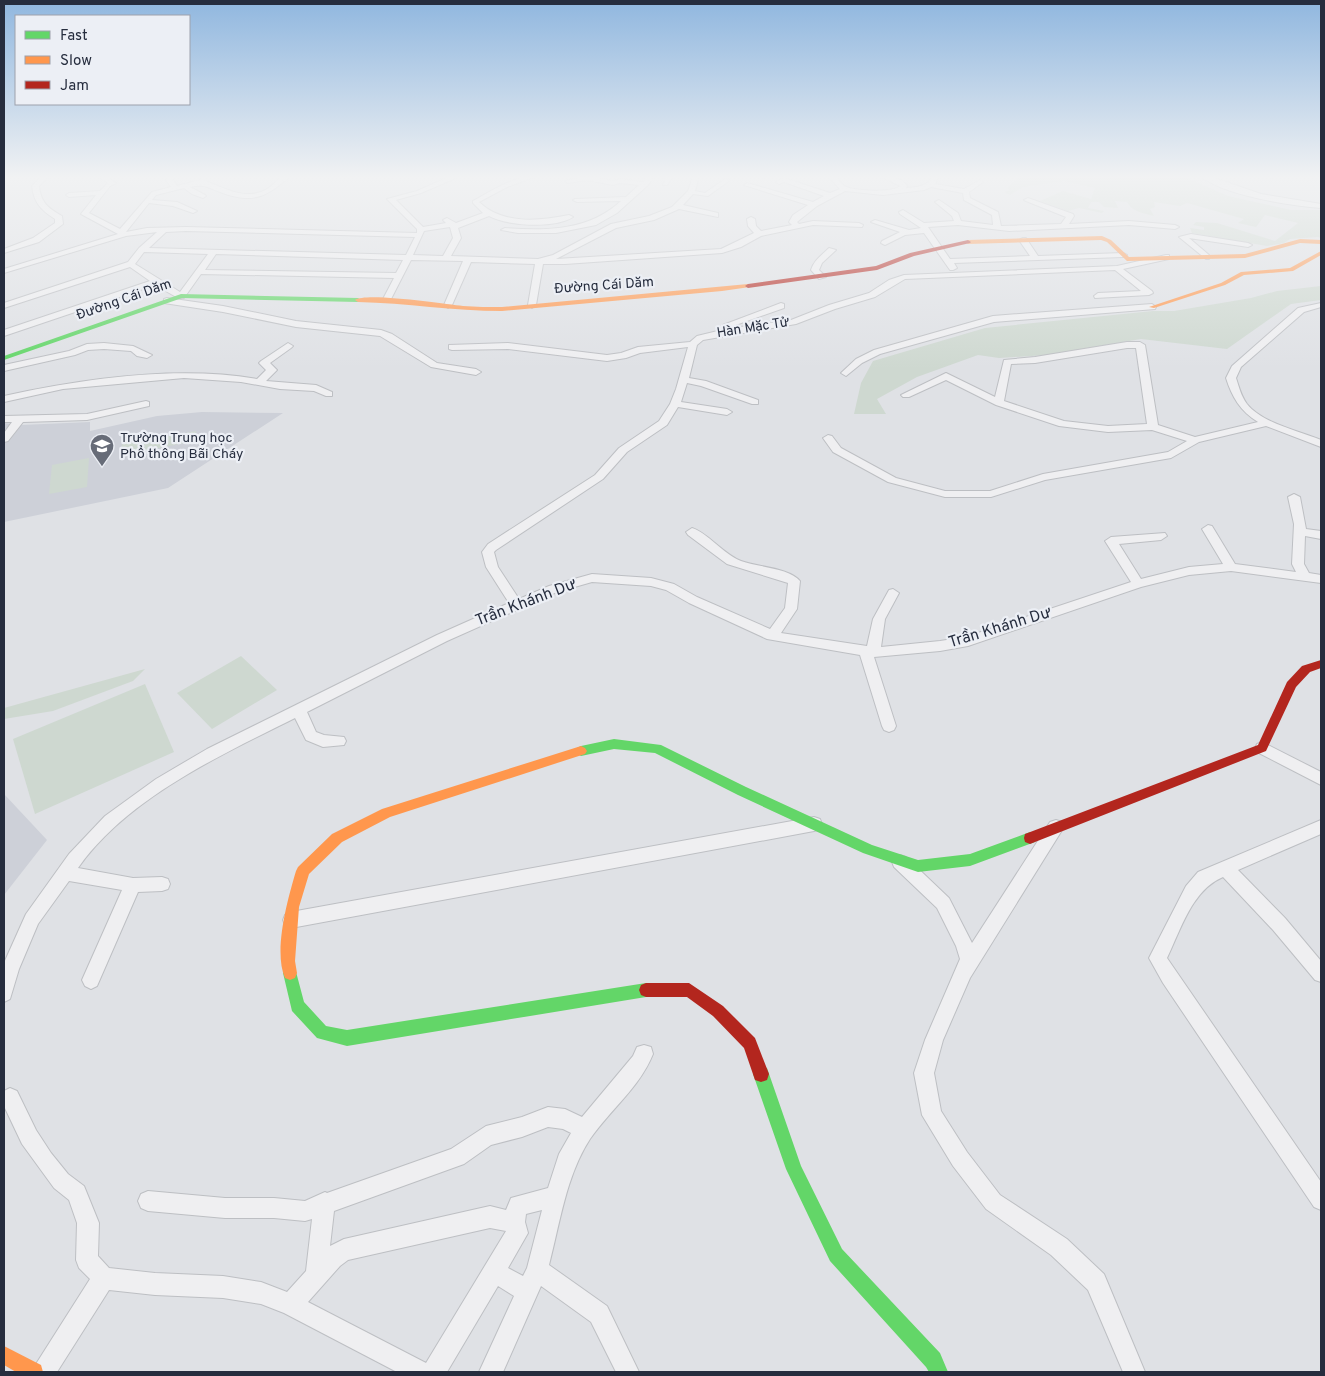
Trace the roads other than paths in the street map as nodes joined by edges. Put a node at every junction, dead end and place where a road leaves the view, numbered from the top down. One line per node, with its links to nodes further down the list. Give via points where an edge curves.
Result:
1 (35, 240): 19 (street)
2 (100, 240): 35 (street)
3 (153, 240): 20 (street)
4 (416, 240): 27 (street)
5 (456, 240): 28 (street)
6 (590, 240): 31 (street, via 556,257)
7 (747, 240): 31 (street, via 716,251 580,262)
8 (891, 240): 16 (street)
9 (932, 240): 18 (street)
10 (1018, 240): 18 (street, Đường Cái Dăm, via 964,242)
11 (1024, 240): 29 (street)
12 (1107, 240): 24 (street)
13 (1187, 240): 26 (street)
14 (1218, 240): 17 (street)
15 (1321, 242): 26 (street, via 1300,242 1245,256)
16 (885, 243)
17 (1248, 245)
18 (938, 247): 32 (street); 39 (street, Đường Cái Dăm, via 877,268)
19 (4, 250)
20 (142, 250): 22 (street); 33 (street)
21 (832, 250): 39 (street, via 815,268)
22 (214, 252): 27 (street); 36 (street)
23 (1321, 253): 50 (street, via 1298,268 1243,273 1223,284)
24 (1123, 255): 25 (street, via 1131,259); 29 (street)
25 (1167, 257): 26 (street); 34 (street, Hàn Mặc Tử)
26 (1206, 257)
27 (410, 258): 28 (street); 38 (street)
28 (446, 258): 30 (street)
29 (1036, 258): 32 (street)
30 (468, 259): 31 (street); 45 (street)
31 (539, 261): 46 (street)
32 (949, 261): 37 (street)
33 (131, 264): 40 (street); 48 (street)
34 (1117, 268): 37 (street, Hàn Mặc Tử); 42 (street, via 1149,293)
35 (4, 271)
36 (199, 272): 38 (street); 41 (street)
37 (958, 275): 52 (street, Hàn Mặc Tử, via 904,277 872,295 793,322)
38 (400, 276): 43 (street)
39 (822, 277): 46 (street, Đường Cái Dăm, via 658,297)
40 (156, 282): 41 (street); 51 (street)
41 (181, 296): 43 (street, Đường Cái Dăm); 44 (street, Đường Cái Dăm)
42 (1098, 296)
43 (387, 299): 45 (street, Đường Cái Dăm)
44 (167, 301): 57 (street, Đường Cái Dăm); 59 (street, via 296,324 382,334 434,365)
45 (448, 305): 46 (street, Đường Cái Dăm, via 488,309)
46 (532, 305)
47 (1321, 305): 73 (street, via 1301,310 1243,360 1231,378 1238,397 1249,412)
48 (4, 306)
49 (781, 306): 52 (street)
50 (1152, 307): 60 (street, via 993,319 877,352 858,361)
51 (4, 333)
52 (708, 335): 53 (street, Hàn Mặc Tử)
53 (692, 344): 55 (street, via 638,350 606,358 508,346); 61 (street)
54 (288, 346): 62 (street, via 264,363 272,370)
55 (452, 347)
56 (147, 355): 58 (street, via 133,349 87,347)
57 (4, 358)
58 (4, 368)
59 (476, 372)
60 (846, 373)
61 (683, 380): 66 (street, via 703,383); 69 (street)
62 (260, 381): 63 (street, via 316,388); 65 (street, via 184,375 63,386)
63 (329, 394)
64 (906, 395): 67 (street, via 946,376)
65 (4, 399)
66 (755, 402)
67 (1000, 403): 74 (street, via 1063,424 1108,429); 74 (street, via 1007,362 1140,345)
68 (146, 404): 72 (street, via 87,417)
69 (675, 404): 70 (street); 90 (street, via 663,423 623,450 599,477 492,546 488,552 492,567)
70 (727, 412)
71 (4, 419): 72 (street)
72 (20, 419): 75 (street)
73 (1269, 422): 77 (street); 78 (street)
74 (1153, 426): 77 (street)
75 (4, 438)
76 (828, 438): 77 (street, via 837,450 892,480 945,494 991,494 1044,477 1171,455)
77 (1195, 440)
78 (1321, 444)
79 (1294, 497): 81 (street)
80 (1208, 529): 85 (street)
81 (1299, 531): 84 (street); 86 (street, via 1298,564)
82 (692, 532): 91 (street, via 724,557 794,581 790,609)
83 (1161, 536): 88 (street, via 1111,541)
84 (1321, 536)
85 (1231, 567): 86 (street, Trần Khánh Dư); 88 (street, Trần Khánh Dư, via 1189,571)
86 (1305, 578): 87 (street, Trần Khánh Dư)
87 (1321, 579)
88 (1138, 584): 92 (street, Trần Khánh Dư, via 968,641)
89 (893, 593): 92 (street, via 879,619)
90 (516, 604): 91 (street, Trần Khánh Dư, via 592,578 651,582 670,587); 94 (street, Trần Khánh Dư)
91 (772, 636): 92 (street, Trần Khánh Dư)
92 (870, 652): 95 (street)
93 (1321, 664): 97 (street, via 1307,669 1289,686)
94 (299, 710): 96 (street, via 311,736 323,741); 104 (street, Trần Khánh Dư, via 212,753 161,783 111,821)
95 (889, 726)
96 (339, 741)
97 (1262, 748): 98 (street); 100 (street)
98 (1321, 779)
99 (814, 824): 102 (street); 107 (street); 107 (street, via 657,748 614,744 567,754 386,813 337,838 303,871)
100 (1056, 827): 102 (street, via 970,860 918,866); 108 (street)
101 (1321, 827): 103 (street)
102 (896, 858): 108 (street, via 943,903 969,959)
103 (1225, 868): 109 (street); 116 (street, via 1204,877 1192,891 1158,958)
104 (65, 873): 106 (street); 111 (street, Trần Khánh Dư, via 32,919 10,968)
105 (162, 884): 106 (street)
106 (133, 885): 110 (street)
107 (291, 920): 133 (street, via 288,961 297,1006 322,1033 347,1038 652,988 689,990 718,1011 750,1043 794,1170 836,1255 934,1360)
108 (963, 972): 134 (street, via 934,1040 924,1073 932,1114 960,1159 993,1202 1059,1247 1096,1282)
109 (1321, 974)
110 (91, 980)
111 (4, 993)
112 (644, 1054): 114 (street)
113 (10, 1098): 122 (street, via 44,1160 61,1180 78,1193 88,1223 87,1260)
114 (584, 1131): 115 (street, via 566,1161); 118 (street, via 565,1120 548,1117 486,1136 457,1157)
115 (555, 1196): 119 (street, via 518,1205); 120 (street)
116 (1321, 1200)
117 (148, 1201): 118 (street, via 305,1211)
118 (325, 1202): 123 (street)
119 (514, 1222): 121 (street, via 517,1233); 123 (street, via 490,1217 344,1250 332,1258)
120 (537, 1270): 124 (street); 132 (street, via 599,1314)
121 (494, 1272): 124 (street); 130 (street)
122 (104, 1278): 125 (street, via 223,1287 261,1293); 128 (street)
123 (315, 1279): 125 (street)
124 (527, 1291): 131 (street)
125 (291, 1304): 129 (street)
126 (4, 1355): 127 (street)
127 (34, 1372)
128 (44, 1372)
129 (420, 1372)
130 (434, 1372)
131 (491, 1372)
132 (628, 1372)
133 (939, 1372)
134 (1134, 1372)

